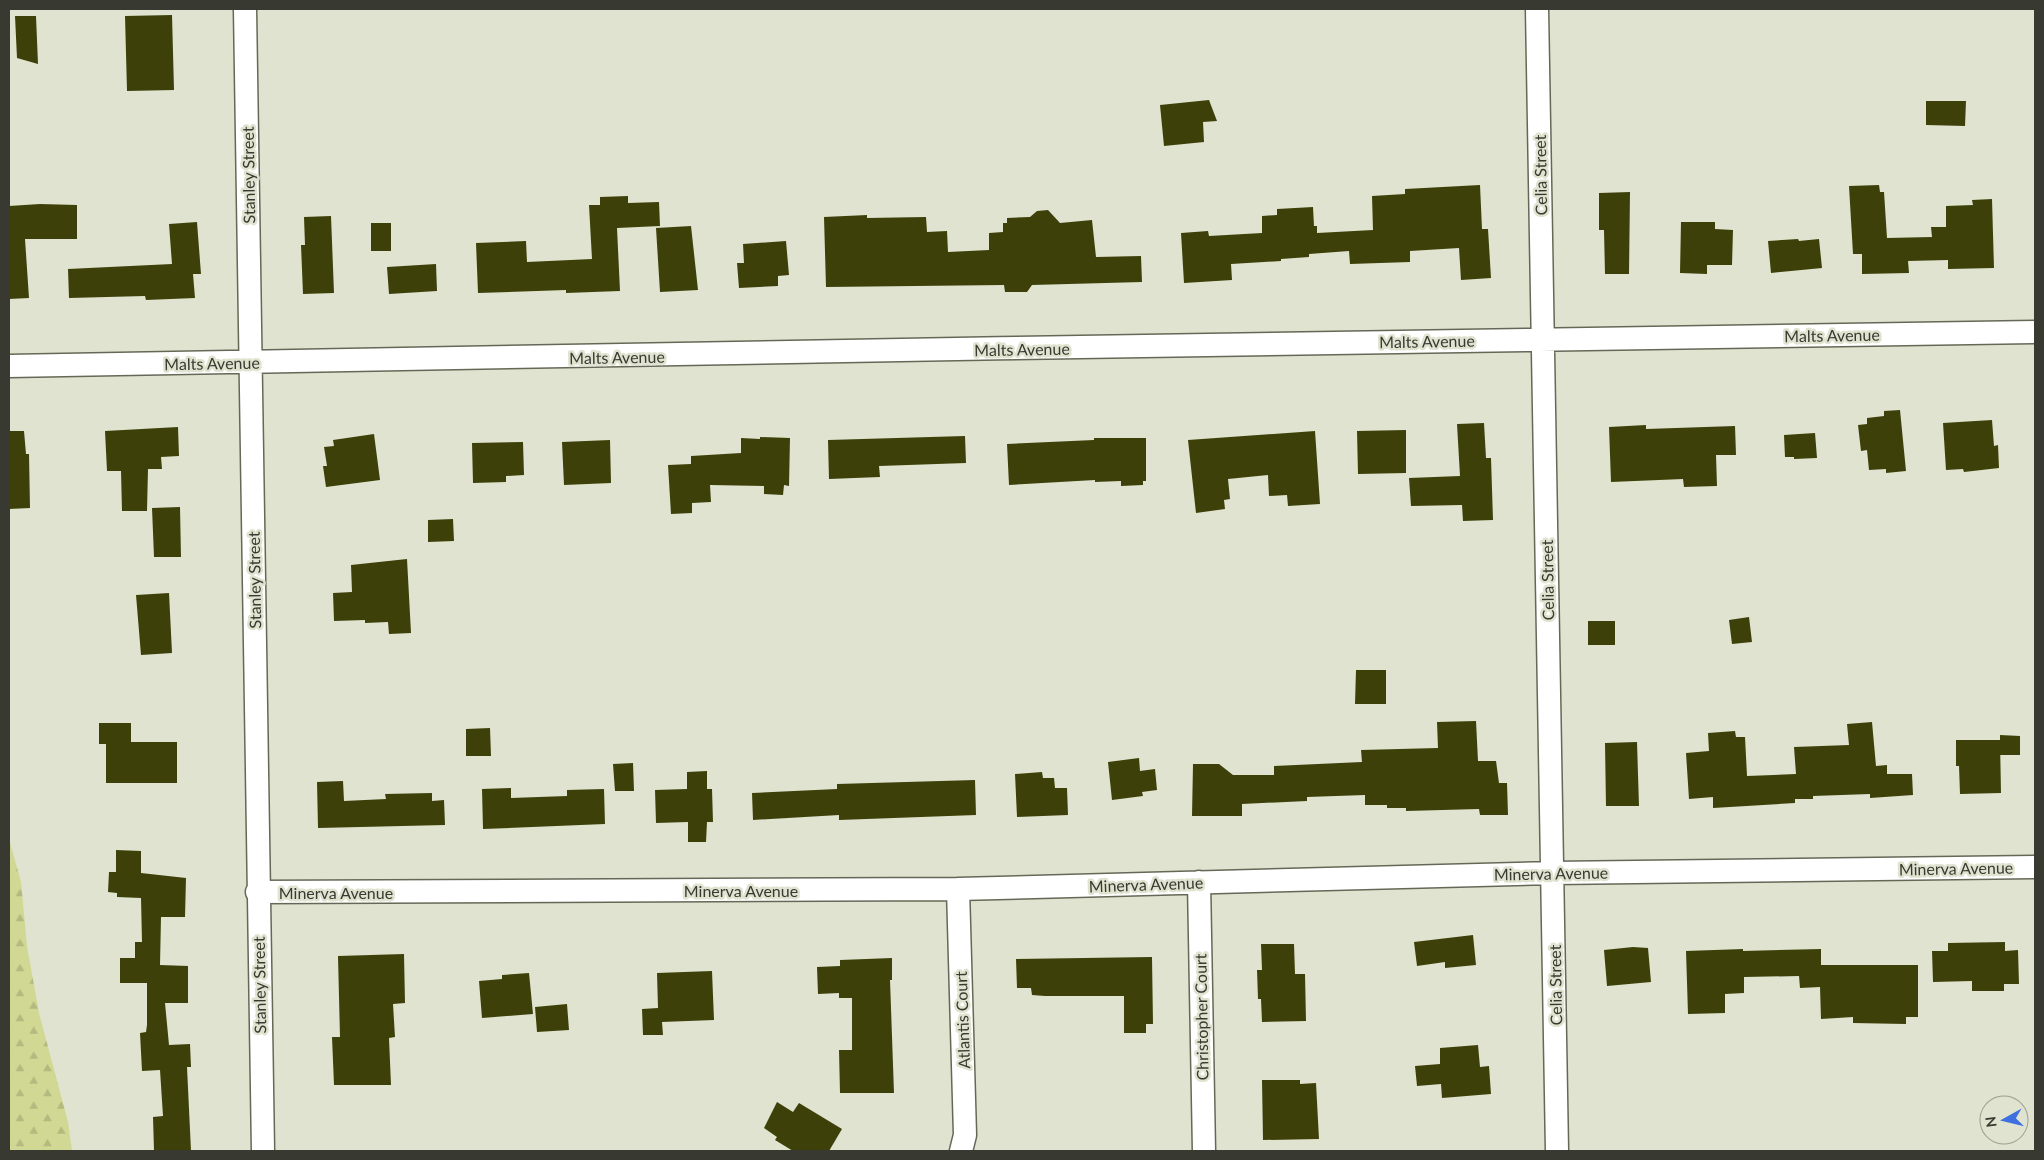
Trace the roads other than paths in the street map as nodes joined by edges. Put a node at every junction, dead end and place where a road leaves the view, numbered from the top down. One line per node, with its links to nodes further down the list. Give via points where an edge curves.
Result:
1 (245, 9): 5 (street, Stanley Street)
2 (1537, 9): 4 (street, Celia Street)
3 (2035, 332): 4 (street, Malts Avenue)
4 (1542, 339): 5 (street, Malts Avenue); 8 (street, Celia Street)
5 (251, 363): 6 (street, Malts Avenue); 11 (street, Stanley Street)
6 (9, 366)
7 (2035, 867): 8 (street, Minerva Avenue)
8 (1553, 873): 9 (street, Minerva Avenue); 15 (street, Celia Street)
9 (1199, 882): 10 (street, Minerva Avenue); 14 (street, Christopher Court)
10 (958, 889): 11 (street, Minerva Avenue); 13 (street, Atlantis Court, via 965,1135)
11 (257, 892): 12 (street, Stanley Street)
12 (262, 1151)
13 (961, 1151)
14 (1204, 1151)
15 (1558, 1151)

